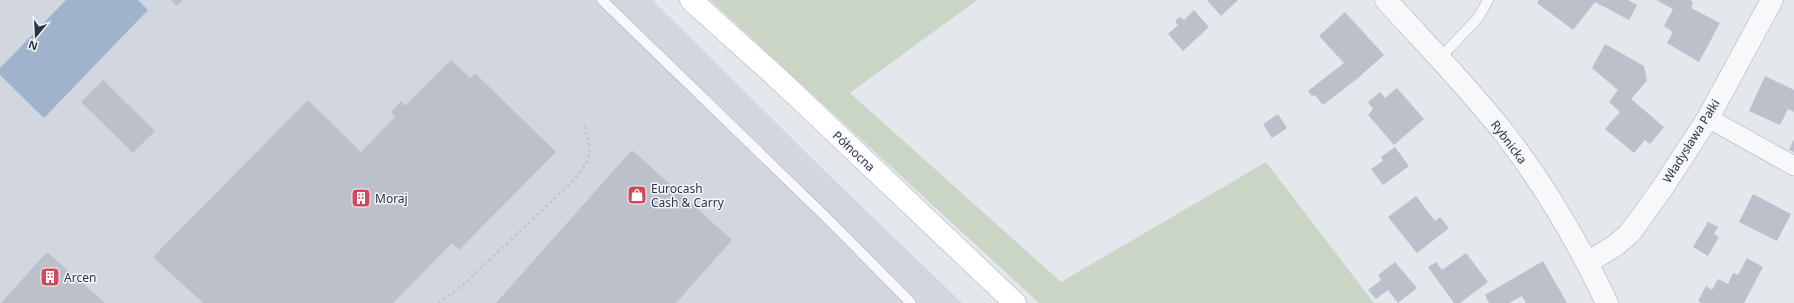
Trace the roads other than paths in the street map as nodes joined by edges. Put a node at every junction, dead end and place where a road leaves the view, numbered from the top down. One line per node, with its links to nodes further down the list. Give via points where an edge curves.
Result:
1 (602, 0): 10 (lane, via 832,222)
2 (691, 0): 11 (main road, Północna, via 784,84)
3 (1386, 0): 6 (street, Rybnicka)
4 (1488, 0): 6 (lane, via 1478,18)
5 (1772, 0): 7 (street, Władysława Pałki)
6 (1440, 58): 9 (street, Rybnicka, via 1505,134 1542,188)
7 (1708, 118): 8 (street); 9 (street, Władysława Pałki, via 1630,233)
8 (1794, 166)
9 (1587, 263): 12 (street, Rybnicka)
10 (912, 303)
11 (1015, 303)
12 (1607, 303)

